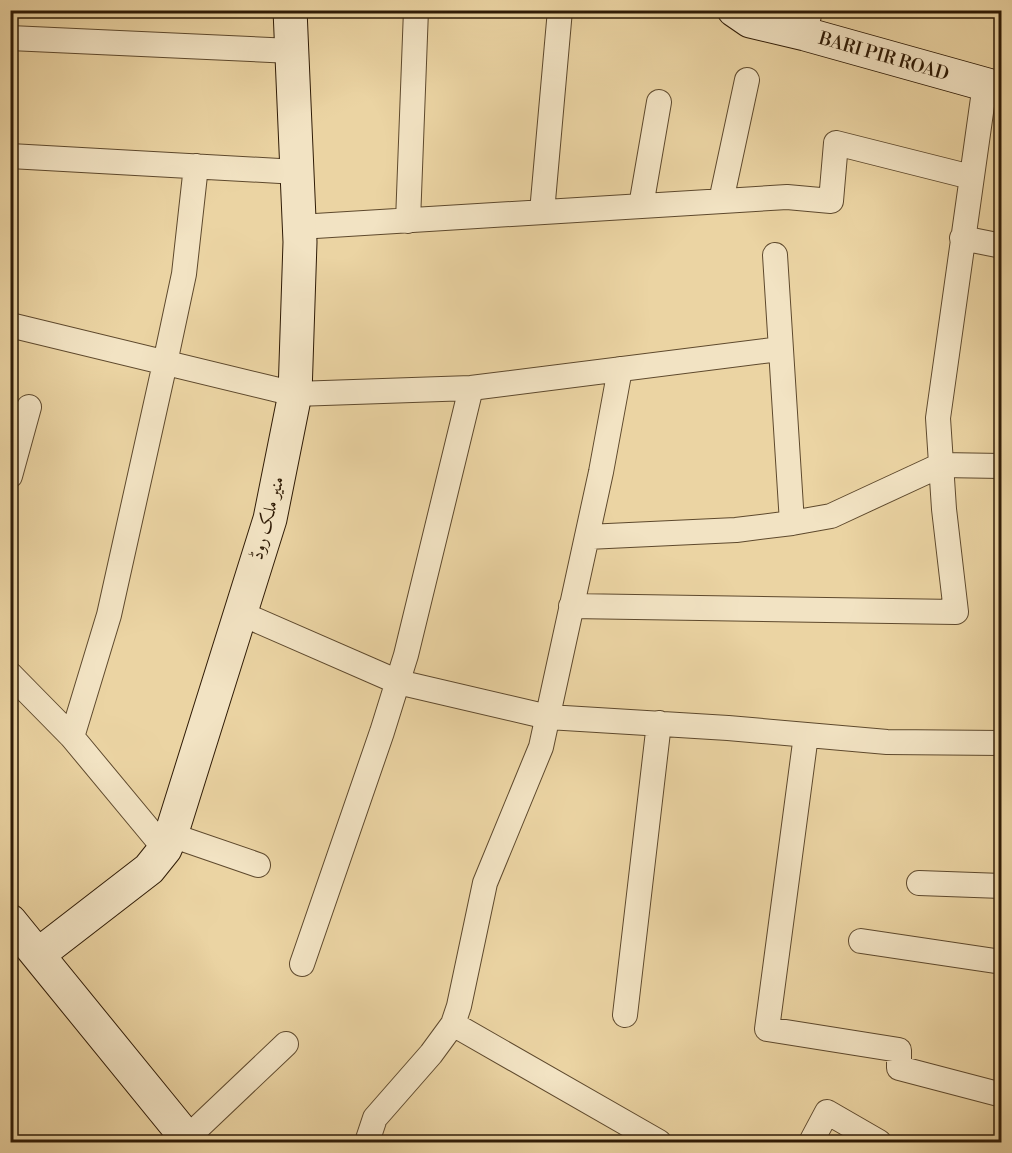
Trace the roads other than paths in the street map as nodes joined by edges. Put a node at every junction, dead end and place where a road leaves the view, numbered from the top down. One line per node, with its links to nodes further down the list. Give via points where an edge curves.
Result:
1 (290, 10): 7 (street, منیر ملک روڈ)
2 (416, 10): 18 (street)
3 (560, 10): 17 (street)
4 (734, 10): 5 (street, BARI PIR ROAD, via 750,21)
5 (807, 22): 9 (street, BARI PIR ROAD)
6 (10, 38): 7 (street)
7 (292, 51): 13 (street, منیر ملک روڈ)
8 (747, 80): 15 (street)
9 (993, 87): 14 (street)
10 (658, 102): 16 (street)
11 (10, 156): 12 (street)
12 (196, 166): 13 (street); 25 (street, via 184,274)
13 (297, 172): 19 (street, منیر ملک روڈ)
14 (971, 177): 15 (street, via 836,143 831,201 787,197); 20 (street)
15 (721, 201): 16 (street)
16 (641, 206): 17 (street)
17 (542, 212): 18 (street)
18 (408, 221): 19 (street)
19 (299, 227): 28 (street, منیر ملک روڈ)
20 (962, 238): 21 (street); 30 (street, via 938,418)
21 (1002, 246)
22 (775, 255): 24 (street)
23 (10, 325): 25 (street)
24 (780, 350): 26 (street); 33 (street)
25 (165, 363): 28 (street); 42 (street, via 109,615)
26 (620, 369): 27 (street); 34 (street)
27 (471, 388): 28 (street); 38 (street)
28 (295, 394): 36 (street, منیر ملک روڈ, via 270,519)
29 (29, 407): 32 (street)
30 (941, 465): 31 (street); 33 (street, via 831,516); 35 (street, via 956,612)
31 (1002, 466)
32 (10, 476)
33 (792, 523): 34 (street, via 736,530)
34 (587, 537): 35 (street)
35 (571, 606): 39 (street)
36 (240, 613): 38 (street); 44 (street, منیر ملک روڈ)
37 (10, 674): 42 (street)
38 (398, 682): 39 (street); 52 (street)
39 (548, 717): 40 (street); 54 (street, via 541,747 485,883)
40 (659, 723): 41 (street); 53 (street)
41 (806, 735): 43 (street, via 887,742); 56 (street, via 767,1029 899,1050 900,1068)
42 (72, 737): 44 (street)
43 (1002, 743)
44 (168, 842): 45 (street); 50 (street, منیر ملک روڈ, via 149,869)
45 (258, 865)
46 (918, 883): 47 (street)
47 (1002, 886)
48 (10, 921): 50 (street)
49 (861, 941): 51 (street)
50 (39, 954): 57 (street)
51 (1002, 962)
52 (302, 964)
53 (625, 1015)
54 (453, 1024): 58 (street, via 375,1118); 59 (street)
55 (286, 1044): 57 (street)
56 (1002, 1095)
57 (189, 1140)
58 (367, 1143)
59 (659, 1143)
60 (811, 1143): 61 (street, via 827,1112)
61 (879, 1143)

